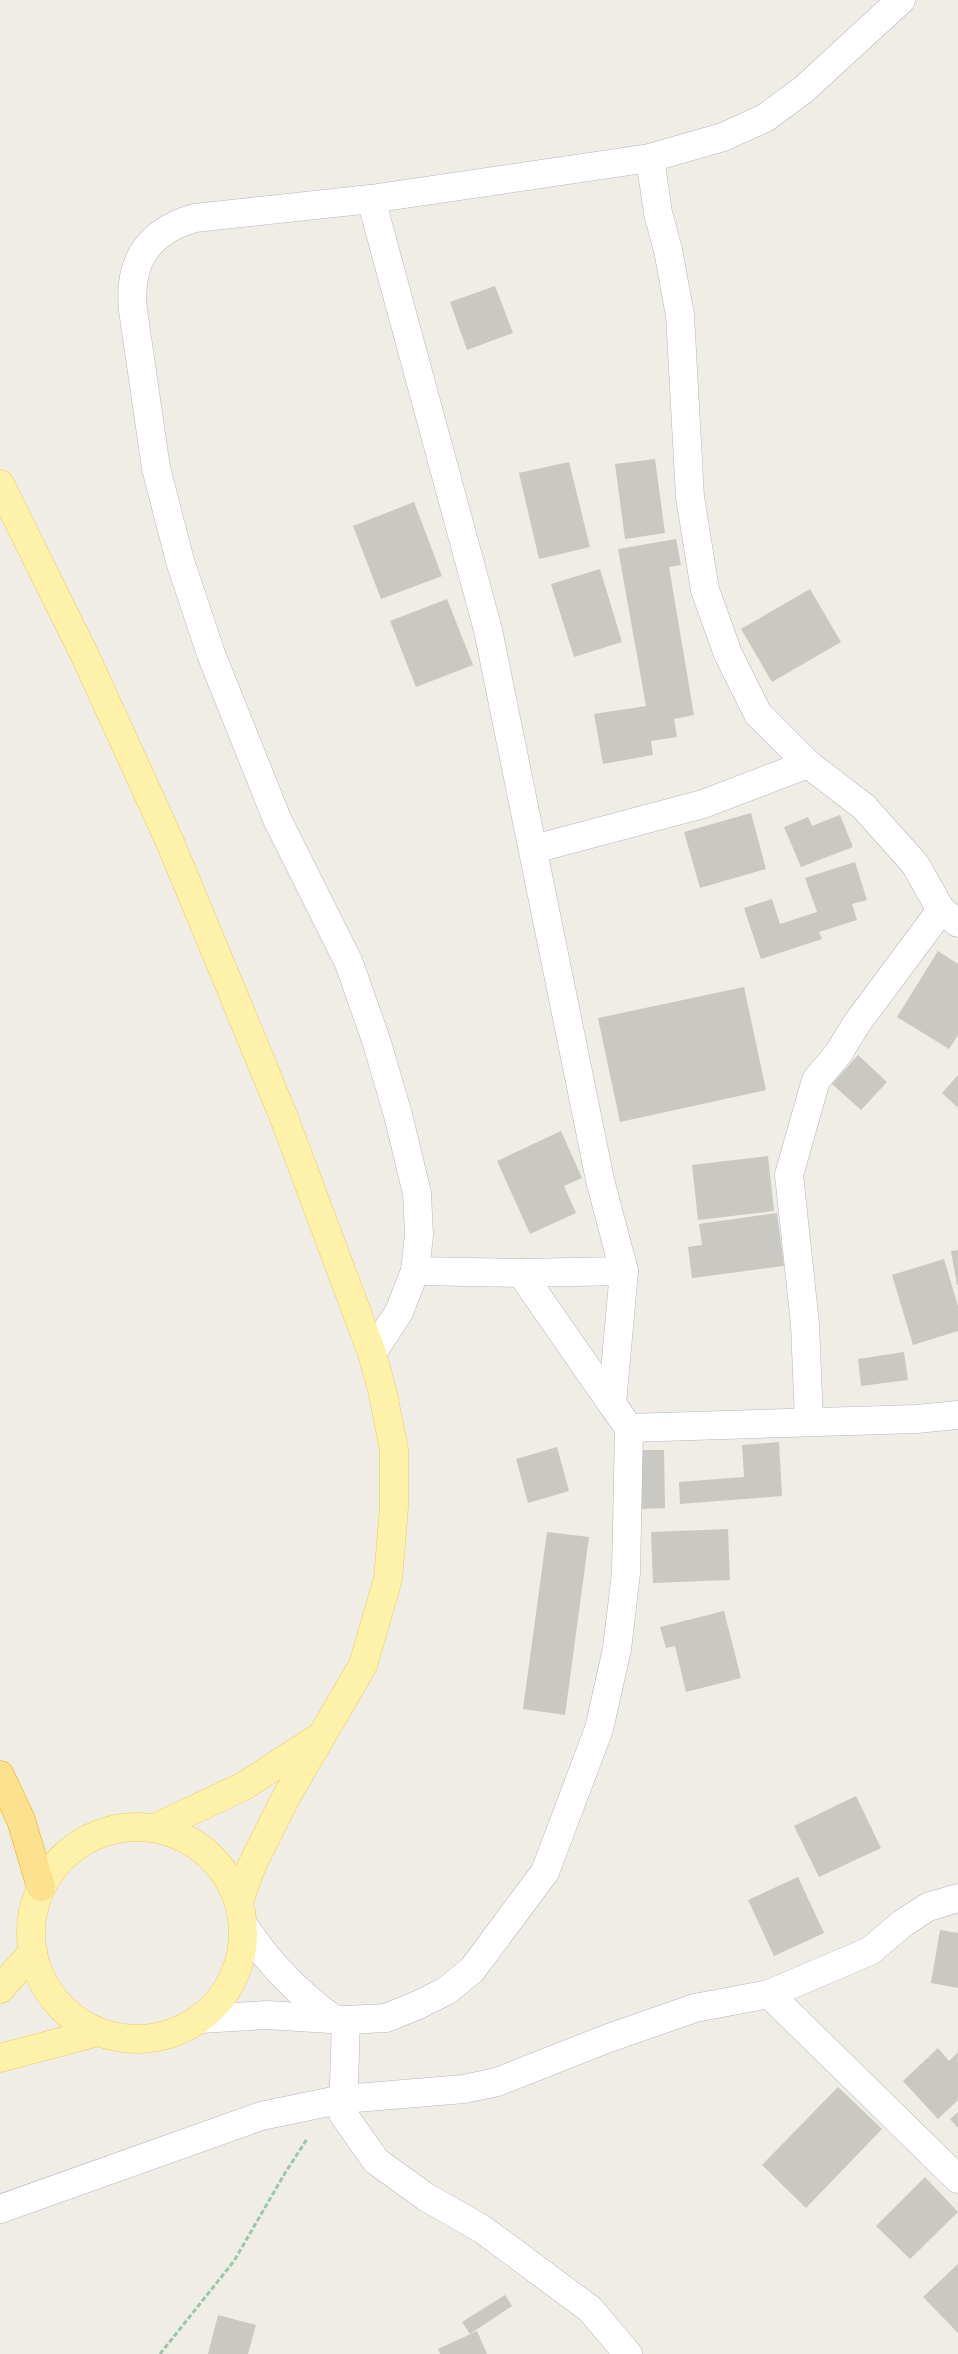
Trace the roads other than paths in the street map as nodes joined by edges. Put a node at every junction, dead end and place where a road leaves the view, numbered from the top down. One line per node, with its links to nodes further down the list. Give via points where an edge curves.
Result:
1 (901, 0): 2 (street, via 803,90 764,118 723,137)
2 (650, 158): 3 (street); 5 (street, via 680,315 690,497 705,590 728,654 758,714)
3 (371, 199): 6 (street, via 488,630); 9 (street, via 178,222 150,243 140,258 132,292 156,468 180,561 212,654 274,810 349,963 377,1043 417,1193 419,1235)
4 (0, 484): 11 (main road, via 170,842 283,1115)
5 (808, 764): 6 (street, via 703,804); 7 (street, via 870,814 915,864)
6 (534, 849): 8 (street, via 600,1180)
7 (949, 917): 14 (street, via 858,1023 816,1080 790,1175 805,1324)
8 (624, 1271): 10 (street); 12 (street)
9 (415, 1272): 10 (street); 11 (street, via 399,1312)
10 (521, 1273): 12 (street)
11 (372, 1353): 16 (main road, via 394,1450 394,1506 388,1580 363,1665)
12 (612, 1404): 15 (street)
13 (958, 1415): 14 (street)
14 (809, 1421): 15 (street)
15 (629, 1428): 26 (street, via 626,1574 616,1649 599,1730 545,1872 472,1970 446,1991 386,2018)
16 (326, 1732): 18 (main road, via 244,1786); 21 (main road, via 252,1865)
17 (0, 1775): 19 (highway, via 20,1820)
18 (155, 1828): 19 (main road, via 112,1830 91,1838 54,1867); 21 (main road, via 198,1846 216,1861 230,1879)
19 (41, 1887): 22 (main road, via 34,1908)
20 (958, 1898): 24 (street, via 928,1907 870,1951)
21 (241, 1913): 25 (main road, via 242,1953 234,1978 219,2001); 26 (street, via 284,1978 299,1993)
22 (32, 1952): 23 (main road); 27 (main road, via 40,1978 55,2001 74,2019)
23 (0, 1988)
24 (769, 1994): 29 (street, via 695,2008 497,2082); 30 (street)
25 (200, 2019): 26 (street, via 267,2015); 27 (main road, via 176,2032 151,2039 124,2039)
26 (340, 2020): 29 (street)
27 (98, 2032): 28 (main road)
28 (0, 2058)
29 (343, 2107): 31 (street, via 294,2108 237,2123); 32 (street, via 376,2161 426,2197 482,2229 590,2309)
30 (958, 2179)
31 (0, 2209)
32 (628, 2354)

